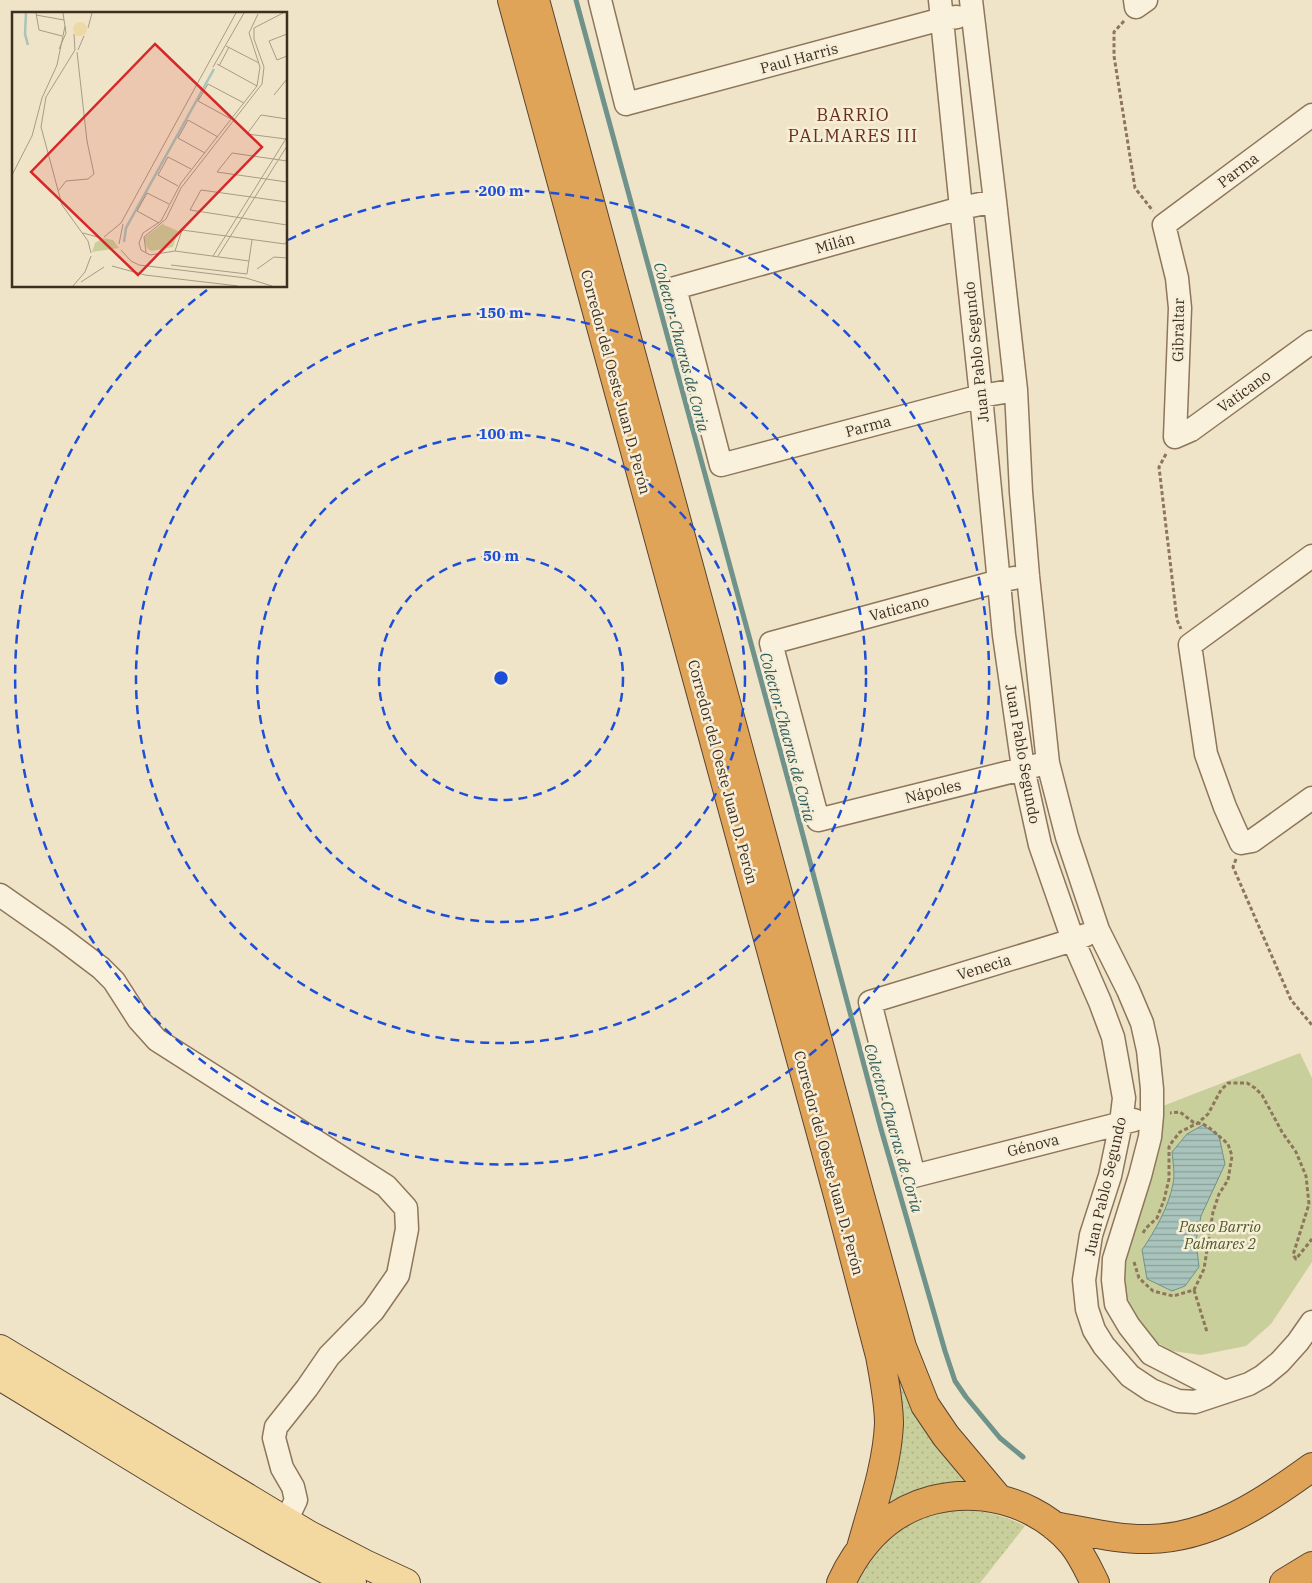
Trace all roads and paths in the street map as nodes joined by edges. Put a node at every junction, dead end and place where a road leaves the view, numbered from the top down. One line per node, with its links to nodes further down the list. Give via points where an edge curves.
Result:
1 (512, 0): 47 (highway, Corredor del Oeste Juan D. Perón, via 880,1356 889,1424 887,1444 878,1488)
2 (534, 0): 43 (highway, Corredor del Oeste Juan D. Perón, via 902,1347 925,1405 946,1436)
3 (600, 0): 6 (street, Paul Harris, via 626,104)
4 (1139, 2): 10 (path, via 1114,32 1114,56 1135,188)
5 (972, 7): 6 (street, Paul Harris); 8 (street, Juan Pablo Segundo)
6 (941, 10): 9 (street, Juan Pablo Segundo)
7 (1312, 115): 10 (street, Parma)
8 (995, 201): 9 (street, Milán); 12 (street, Juan Pablo Segundo)
9 (961, 208): 13 (street, Juan Pablo Segundo); 15 (street, Milán, via 675,288)
10 (1164, 225): 14 (street, Gibraltar, via 1177,278 1180,308)
11 (1312, 342): 14 (street, Vaticano, via 1191,430)
12 (1016, 390): 13 (street, Parma); 17 (street, Juan Pablo Segundo)
13 (981, 396): 15 (street, Parma); 18 (street, Juan Pablo Segundo)
14 (1175, 437): 19 (path, via 1159,467 1177,620)
15 (721, 465)
16 (1312, 556): 19 (street)
17 (1028, 576): 18 (street, Vaticano); 20 (street, Juan Pablo Segundo)
18 (999, 580): 21 (street, Juan Pablo Segundo); 23 (street, Vaticano, via 771,642)
19 (1190, 645): 24 (street, via 1206,754)
20 (1048, 762): 21 (street, Nápoles); 26 (street, Juan Pablo Segundo, via 1067,837)
21 (1023, 768): 23 (street, Nápoles); 27 (street, Juan Pablo Segundo, via 1040,845)
22 (1312, 798): 24 (street, via 1252,841)
23 (818, 820)
24 (1241, 842): 28 (path, via 1233,867 1291,1000)
25 (0, 895): 44 (street, via 101,968 157,1040 386,1186 406,1208 407,1230 398,1275 373,1310 329,1356 276,1427 274,1438 282,1468 296,1500)
26 (1098, 930): 27 (street, Venecia); 29 (street, Juan Pablo Segundo, via 1142,1023 1148,1050)
27 (1073, 940): 30 (street, Juan Pablo Segundo, via 1113,1036 1124,1098); 32 (street, Venecia, via 870,1002)
28 (1312, 1025)
29 (1152, 1116): 30 (street, Génova); 31 (path, via 1180,1112); 41 (street, Juan Pablo Segundo, via 1140,1176 1114,1259 1116,1304 1151,1354)
30 (1121, 1123): 32 (street, Génova); 41 (street, Juan Pablo Segundo, via 1110,1176 1091,1235 1084,1280 1087,1309 1094,1330 1126,1371 1151,1390 1178,1401 1195,1402)
31 (1198, 1123): 33 (path, via 1180,1132 1169,1147 1169,1179 1164,1200 1158,1218); 34 (path, via 1208,1114 1228,1083 1247,1083 1255,1088 1296,1152 1306,1176 1309,1204 1293,1255 1296,1259); 36 (path, via 1211,1129 1228,1144 1232,1156 1228,1180 1213,1212 1204,1269)
32 (914, 1176)
33 (1142, 1235)
34 (1312, 1238)
35 (1133, 1257): 36 (path, via 1139,1278 1153,1291 1173,1296)
36 (1194, 1290): 38 (path)
37 (1312, 1322): 41 (street, Juan Pablo Segundo, via 1280,1362 1263,1376)
38 (1207, 1332)
39 (0, 1349): 44 (main road)
40 (0, 1376): 48 (main road, via 307,1560)
41 (1224, 1392)
42 (1312, 1467): 45 (highway, via 1255,1506 1227,1520 1180,1536 1124,1538)
43 (998, 1498): 45 (highway, via 1028,1509); 47 (highway, via 960,1495 922,1503 904,1511 874,1534)
44 (286, 1521): 49 (main road)
45 (1054, 1526): 50 (highway, via 1072,1543)
46 (1312, 1566): 51 (highway)
47 (846, 1570)
48 (352, 1583)
49 (406, 1583)
50 (1095, 1583)
51 (1284, 1583)

